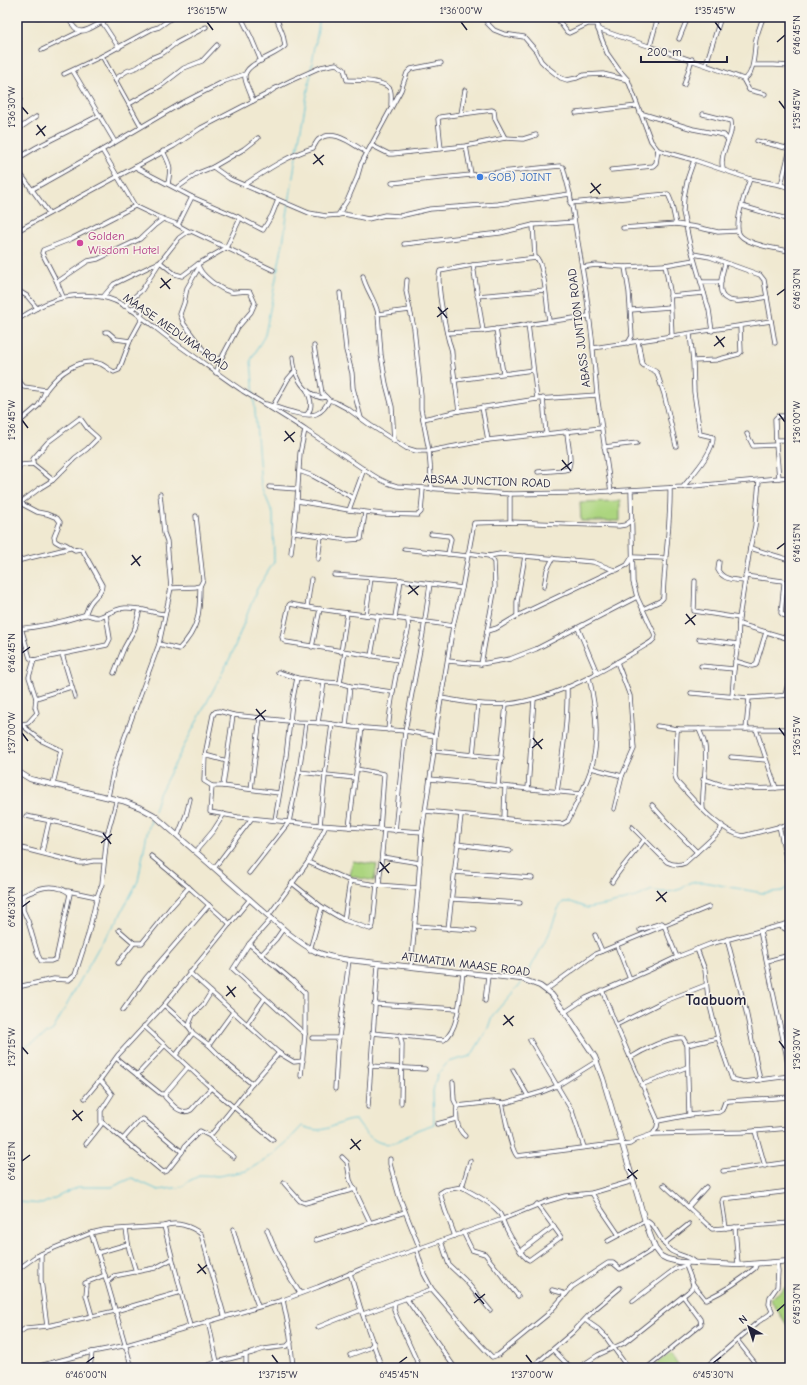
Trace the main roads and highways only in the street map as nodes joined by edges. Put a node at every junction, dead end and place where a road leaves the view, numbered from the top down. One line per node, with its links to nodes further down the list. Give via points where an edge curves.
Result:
1 (17, 771): 2 (main road, ATIMATIM MAASE ROAD, via 30,779 132,804 154,815 310,950 331,957 378,964 522,979 546,990 566,1012 597,1061 645,1221 655,1248 661,1256 686,1264 756,1265)
2 (790, 1261)

